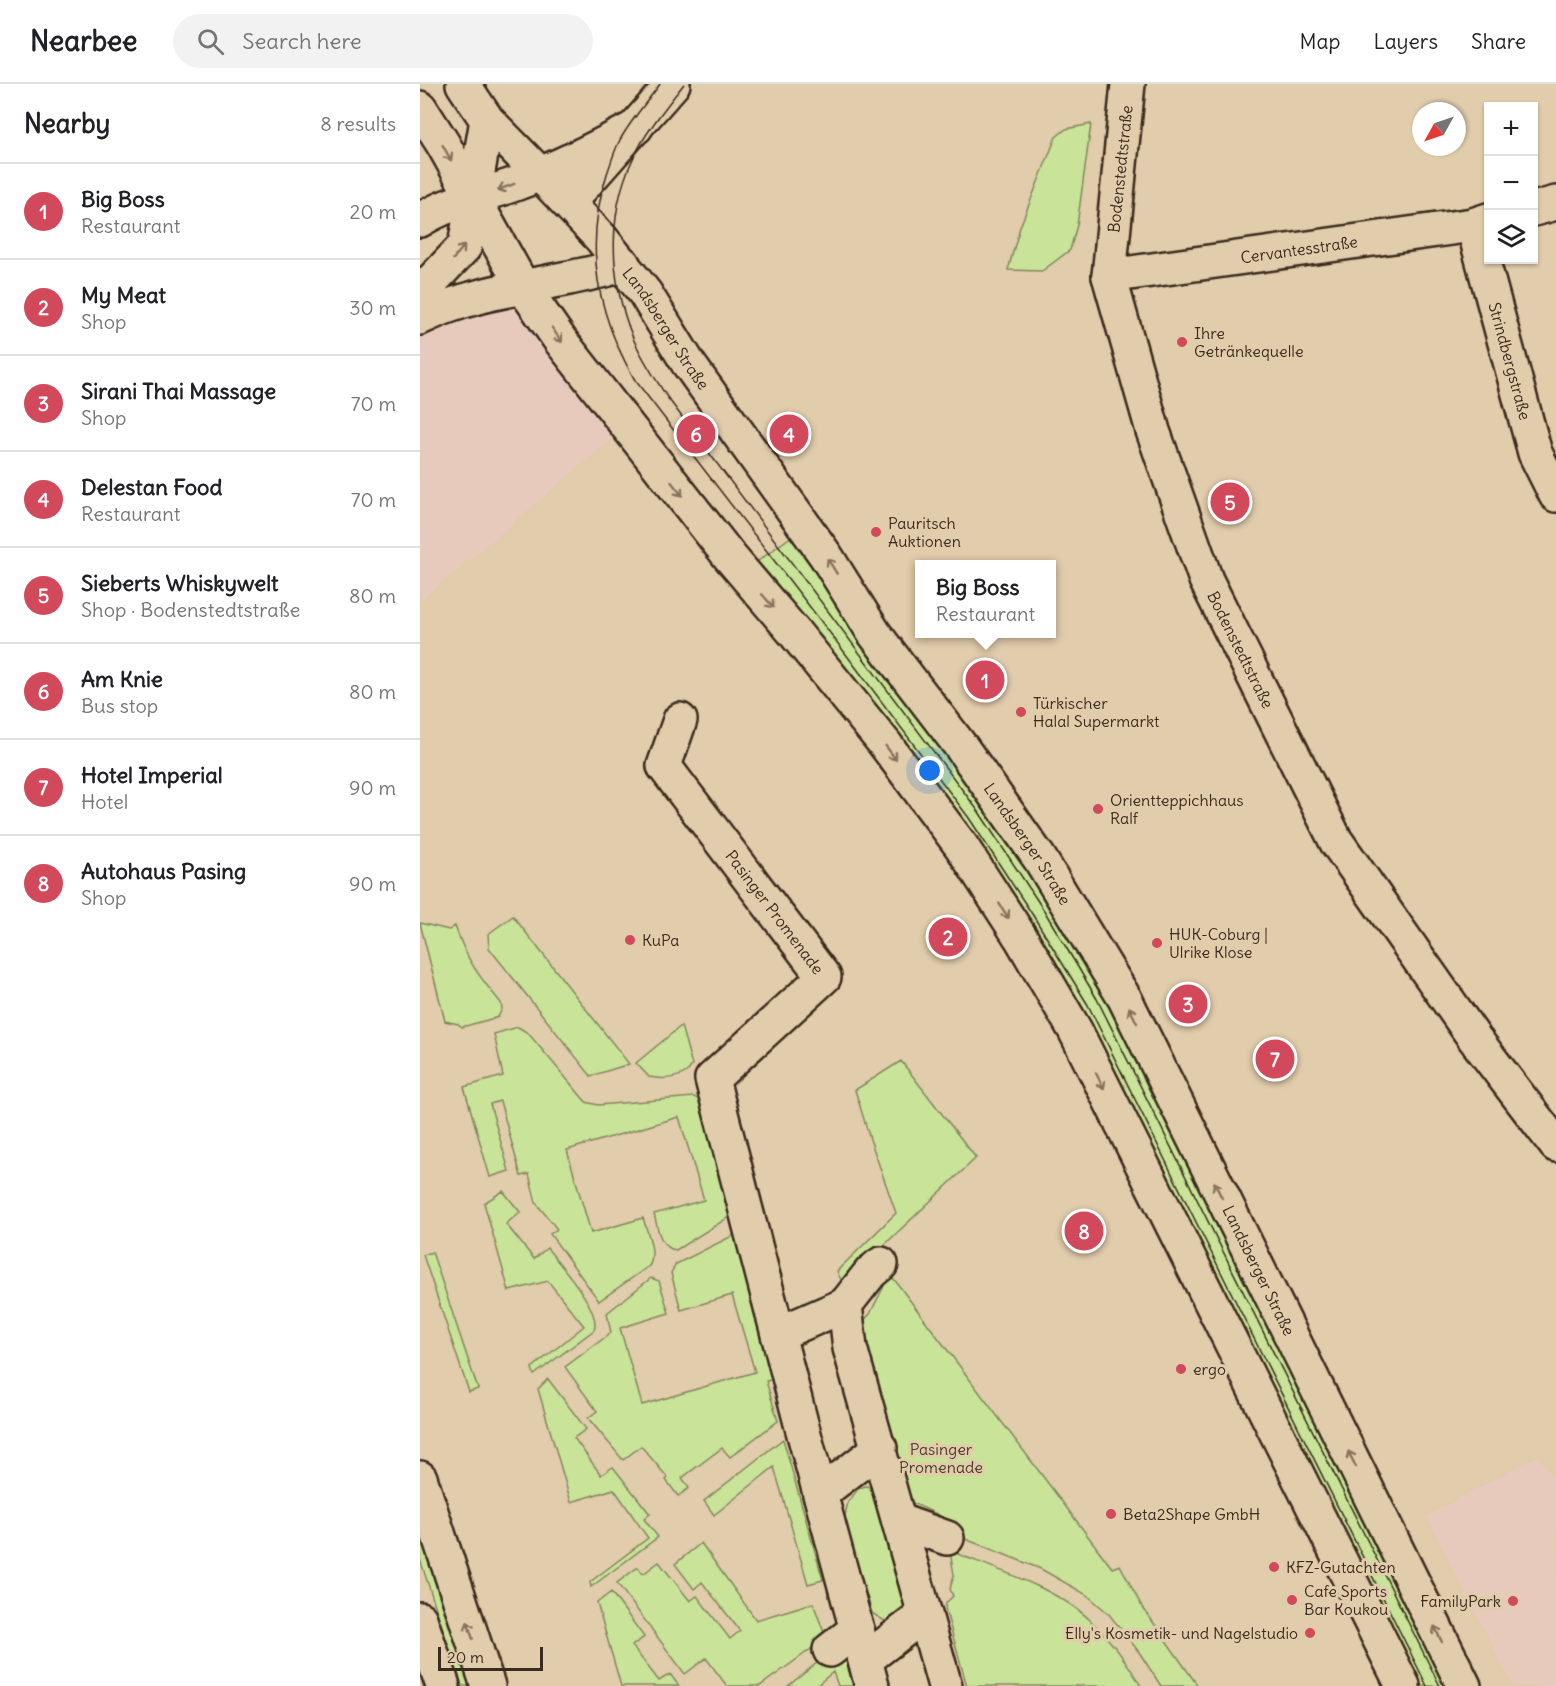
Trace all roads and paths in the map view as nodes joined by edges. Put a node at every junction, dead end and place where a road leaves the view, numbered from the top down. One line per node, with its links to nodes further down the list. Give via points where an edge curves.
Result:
1 (463, 84): 5 (street, Landsberger Straße)
2 (673, 84): 6 (street)
3 (1128, 84): 15 (street, Bodenstedtstraße)
4 (420, 108): 8 (street, one-way to 8)
5 (487, 120): 7 (street, Landsberger Straße); 8 (street)
6 (636, 127): 7 (street); 10 (street)
7 (540, 174): 8 (street, one-way to 8); 10 (street, Landsberger Straße)
8 (472, 198): 12 (street, via 442,207); 16 (street); 17 (street, one-way to 8, via 465,246)
9 (1556, 202): 11 (street)
10 (568, 203): 14 (street, Landsberger Straße)
11 (1538, 207)
12 (420, 220)
13 (1481, 222): 15 (street, Cervantesstraße); 19 (street, Strindbergstraße, via 1536,453)
14 (623, 264): 16 (street); 38 (street, Landsberger Straße, one-way to 14, via 1125,999 1040,859 874,633 826,556 701,382 650,299)
15 (1109, 276): 21 (street, Bodenstedtstraße, via 1153,431 1206,580 1336,840 1475,1039)
16 (523, 287): 18 (street, via 470,299); 37 (street, one-way to 37, via 730,557 885,744 962,847 1021,938 1075,1030)
17 (420, 293)
18 (420, 318)
19 (1556, 495)
20 (680, 720): 24 (street, Pasinger Promenade, via 664,766 824,977 704,1080)
21 (1556, 1145)
22 (881, 1264): 23 (street)
23 (845, 1305): 24 (street); 25 (street, via 850,1348)
24 (778, 1334): 27 (street, Pasinger Promenade, via 792,1430)
25 (880, 1448): 27 (street); 28 (street)
26 (420, 1478): 35 (street, one-way to 26)
27 (820, 1494): 33 (street, Pasinger Promenade)
28 (899, 1521): 29 (street); 30 (street)
29 (947, 1538)
30 (925, 1614): 33 (street); 36 (street)
31 (420, 1618): 34 (street)
32 (830, 1650): 33 (street)
33 (865, 1658)
34 (443, 1686)
35 (488, 1686)
36 (945, 1686)
37 (1403, 1686)
38 (1464, 1686)

